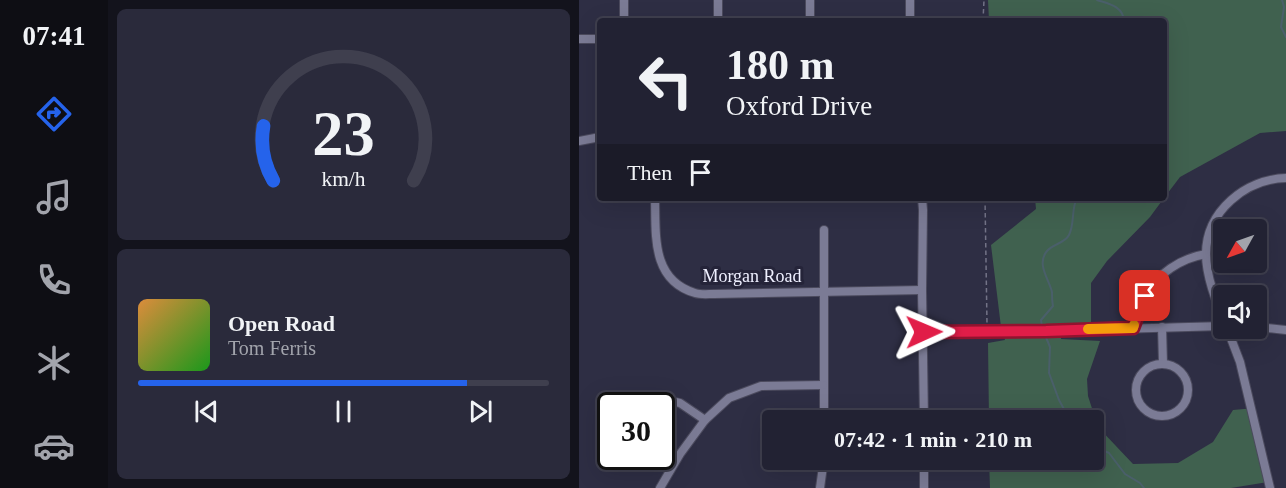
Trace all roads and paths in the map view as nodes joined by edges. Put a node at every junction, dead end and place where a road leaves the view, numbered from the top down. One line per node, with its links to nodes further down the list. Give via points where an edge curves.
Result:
1 (624, 0): 6 (street)
2 (718, 0): 7 (street)
3 (810, 0): 8 (street)
4 (910, 0): 9 (street)
5 (984, 0): 10 (path)
6 (624, 18)
7 (718, 18)
8 (810, 18)
9 (910, 18)
10 (984, 18)
11 (579, 39): 12 (street)
12 (597, 39)
13 (597, 138): 14 (street)
14 (579, 141)
15 (1286, 178): 20 (street, via 1266,180 1227,203 1207,238)
16 (655, 201): 23 (street, Morgan Road, via 656,247 665,271 678,285 696,294)
17 (922, 201): 21 (street)
18 (985, 201): 28 (path)
19 (824, 230): 23 (street)
20 (1206, 255): 22 (street); 26 (street, via 1184,260 1151,286)
21 (922, 290): 23 (street, Morgan Road); 30 (street)
22 (1213, 290)
23 (823, 292): 33 (street)
24 (1162, 327): 25 (street); 26 (street); 32 (street)
25 (1213, 327)
26 (1133, 328): 28 (street)
27 (1267, 328): 29 (street)
28 (987, 330): 30 (street)
29 (1286, 330)
30 (924, 332): 36 (street)
31 (1230, 339): 43 (street, via 1241,362)
32 (1163, 364): 32 (street, via 1183,375 1188,390 1178,411 1163,416 1141,406 1136,390 1147,368)
33 (823, 385): 35 (street); 37 (street, via 761,386 729,398)
34 (675, 402): 37 (street)
35 (824, 410)
36 (924, 410)
37 (705, 420): 40 (street)
38 (822, 470): 41 (street)
39 (924, 470): 42 (street)
40 (660, 488)
41 (820, 488)
42 (924, 488)
43 (1270, 488)

